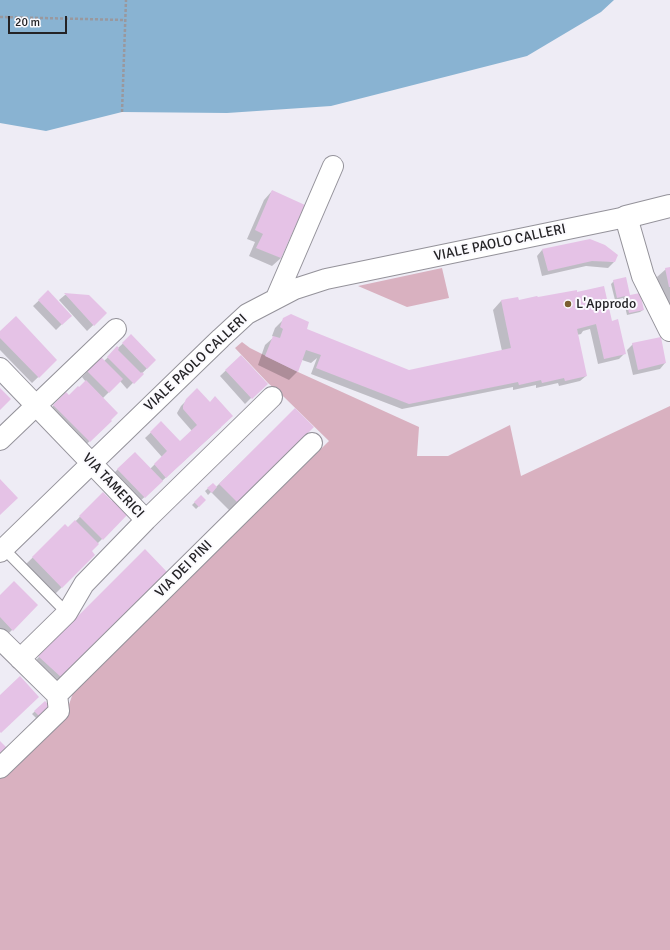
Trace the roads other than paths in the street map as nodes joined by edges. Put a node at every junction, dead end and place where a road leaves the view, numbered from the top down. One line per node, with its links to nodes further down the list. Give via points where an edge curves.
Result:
1 (333, 166): 4 (street)
2 (670, 206): 3 (street)
3 (626, 217): 4 (street, VIALE PAOLO CALLERI, via 326,279 294,289); 6 (street, via 643,276)
4 (276, 298): 12 (street, VIALE PAOLO CALLERI, via 247,314)
5 (116, 329): 9 (street)
6 (670, 330)
7 (0, 368): 9 (street, VIA TAMERICI)
8 (272, 396): 13 (street)
9 (36, 405): 10 (street); 12 (street, VIA TAMERICI)
10 (0, 440)
11 (312, 443): 17 (street, VIA DEI PINI)
12 (92, 463): 13 (street, VIA TAMERICI); 14 (street, VIALE PAOLO CALLERI)
13 (146, 520): 15 (street, VIA TAMERICI, via 84,584)
14 (2, 551): 15 (lane)
15 (67, 613): 16 (street, VIA TAMERICI)
16 (7, 649): 17 (street)
17 (57, 695): 18 (street, via 58,711)
18 (0, 768)

